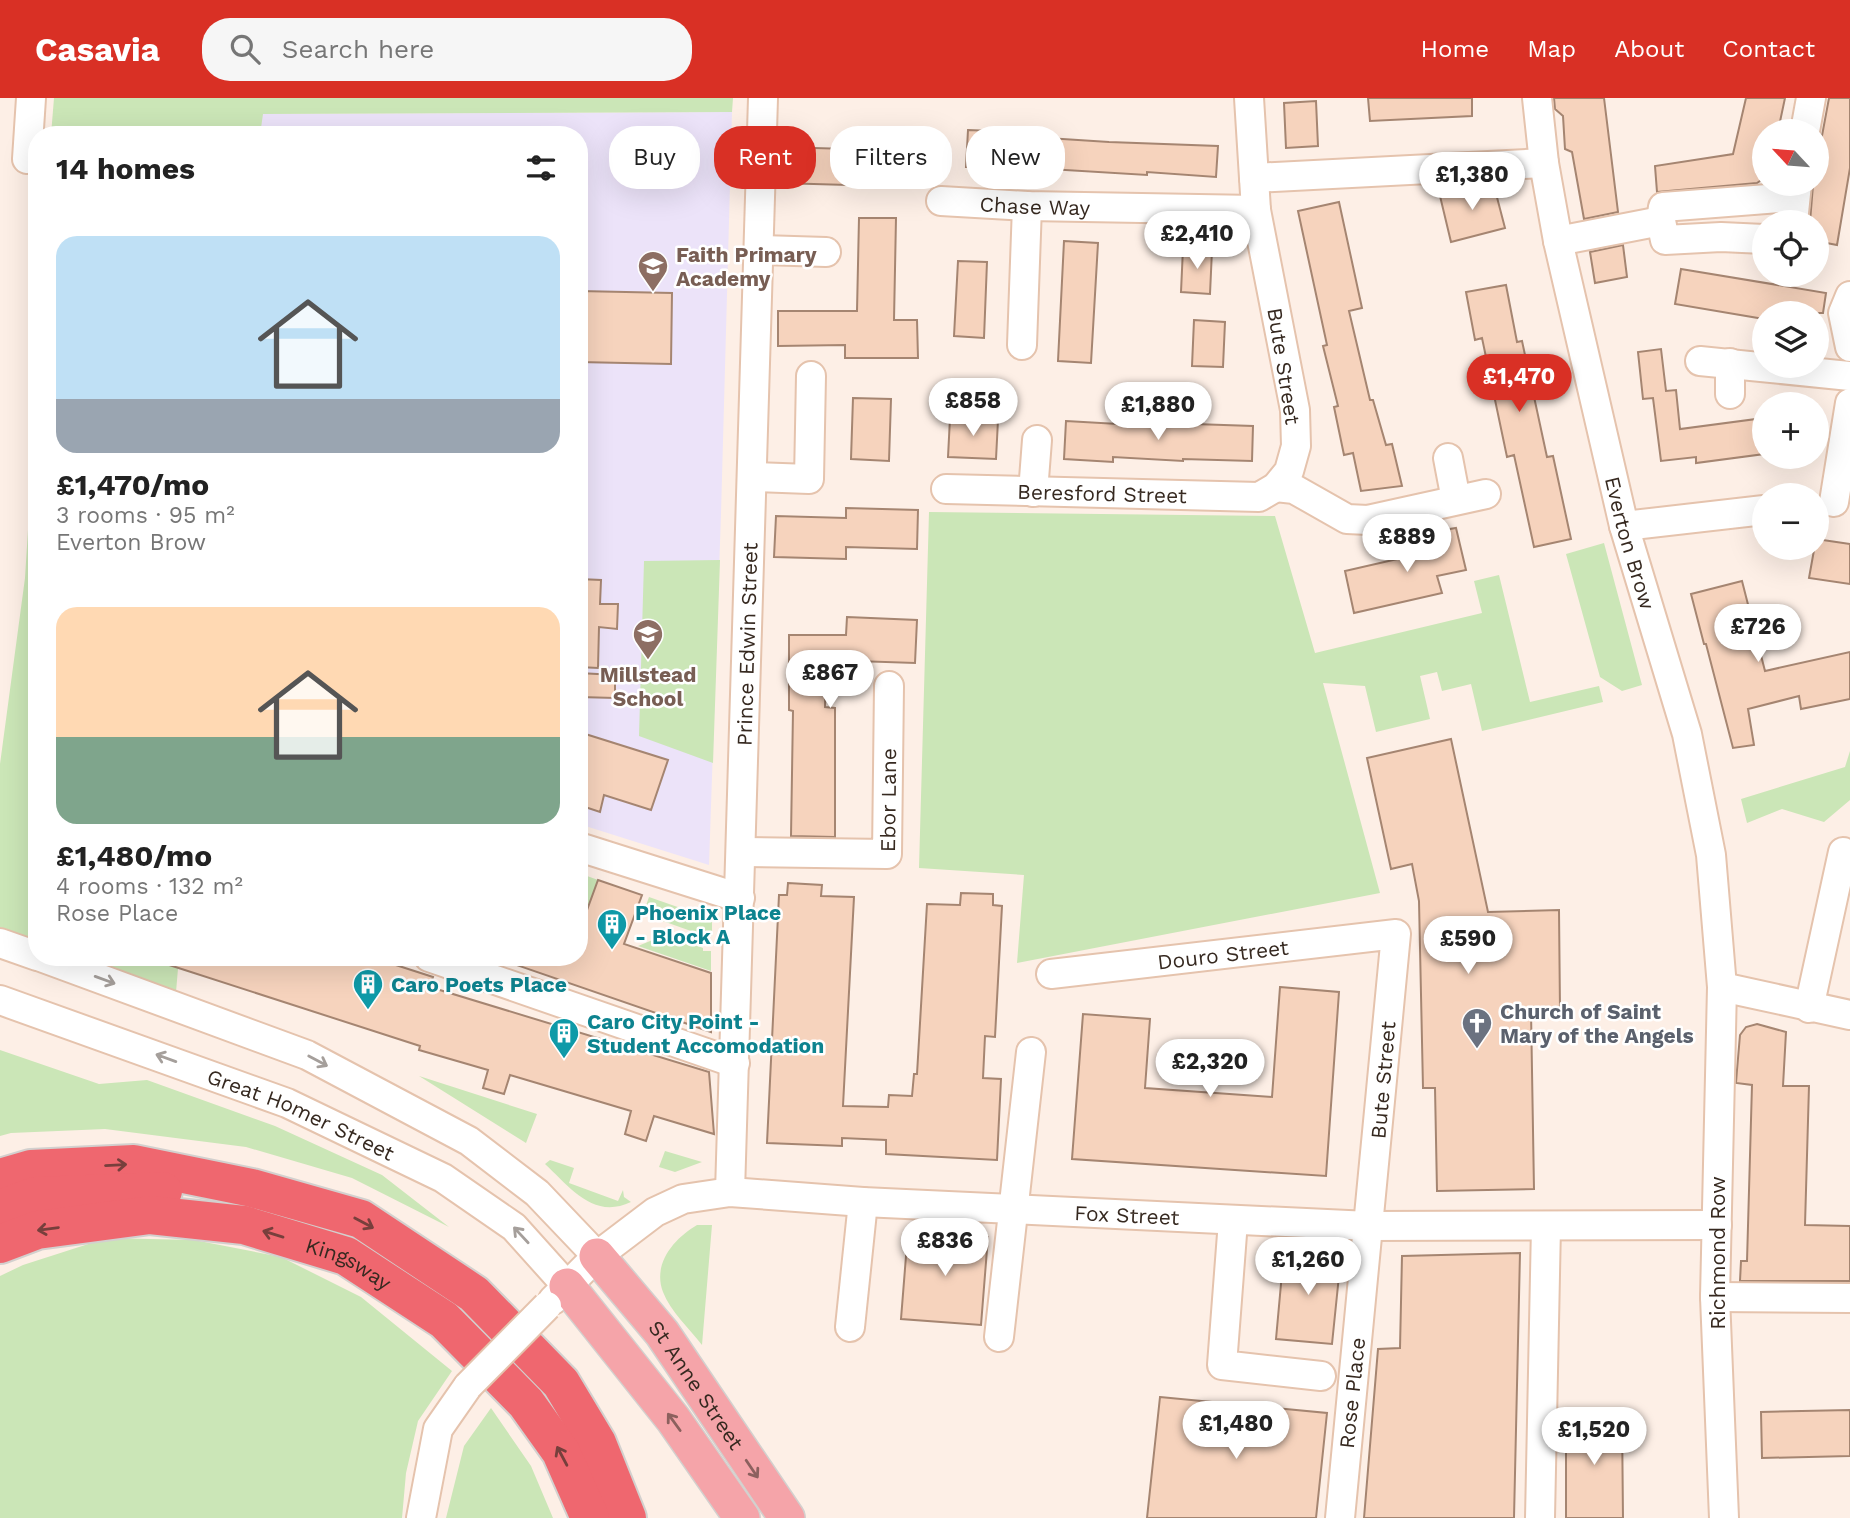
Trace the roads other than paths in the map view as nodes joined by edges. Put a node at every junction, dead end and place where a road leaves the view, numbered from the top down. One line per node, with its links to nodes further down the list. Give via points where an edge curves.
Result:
1 (31, 98): 7 (street)
2 (763, 98): 19 (street, Prince Edwin Street)
3 (1250, 98): 11 (street, Bute Street)
4 (1537, 98): 10 (street, Everton Brow)
5 (1811, 98): 6 (street)
6 (1807, 119)
7 (29, 126)
8 (28, 144): 9 (street)
9 (27, 159)
10 (1544, 163): 11 (street); 18 (street, Everton Brow)
11 (1254, 178): 15 (street, Bute Street)
12 (941, 201): 14 (street, Chase Way)
13 (1795, 201): 16 (street, via 1663,207)
14 (1027, 206): 15 (street, Chase Way); 22 (street)
15 (1256, 210): 35 (street, Bute Street, via 1295,410 1296,446 1289,471)
16 (1661, 221): 17 (street, via 1665,240); 18 (street)
17 (1752, 238)
18 (1559, 241): 40 (street, Everton Brow)
19 (759, 250): 20 (street); 32 (street, Prince Edwin Street)
20 (826, 252)
21 (1850, 296): 23 (street, via 1843,313)
22 (1023, 345)
23 (1850, 347)
24 (1700, 361): 25 (street)
25 (1730, 363): 27 (street); 28 (street)
26 (811, 376): 32 (street, via 810,479)
27 (1850, 376)
28 (1730, 394)
29 (1850, 403): 38 (street)
30 (1037, 440): 34 (street)
31 (1448, 458): 37 (street)
32 (752, 477): 43 (street, Prince Edwin Street)
33 (946, 489): 34 (street, Beresford Street)
34 (1033, 492): 35 (street, Beresford Street)
35 (1267, 492): 37 (street, Beresford Street, via 1294,489 1347,519 1368,520)
36 (1486, 494): 37 (street, Beresford Street)
37 (1456, 500)
38 (1834, 503)
39 (1752, 511): 40 (street)
40 (1624, 526): 52 (street, Everton Brow, via 1687,734 1710,855)
41 (890, 686): 43 (street, Ebor Lane, via 887,854)
42 (588, 850): 45 (street)
43 (741, 852): 45 (street, Prince Edwin Street)
44 (1843, 852): 54 (street)
45 (740, 898): 57 (street, Prince Edwin Street)
46 (1396, 934): 51 (street, Douro Street); 66 (street, Bute Street)
47 (0, 943): 48 (street)
48 (28, 953)
49 (64, 966): 69 (street, one-way to 69, via 307,1055 469,1141 537,1193)
50 (455, 966): 57 (street)
51 (1051, 974)
52 (1722, 987): 54 (street); 65 (street, Richmond Row)
53 (0, 1000): 70 (street, Great Homer Street, one-way to 53, via 514,1227 443,1178 287,1103)
54 (1809, 1008): 55 (street)
55 (1850, 1015)
56 (1031, 1052): 63 (street)
57 (735, 1063): 60 (street, Prince Edwin Street)
58 (0, 1178): 59 (highway, one-way to 59, via 32,1169 134,1164)
59 (252, 1188): 62 (highway, via 34,1196); 78 (highway, Kingsway, one-way to 78, via 361,1219 474,1294 561,1383 597,1443)
60 (730, 1192): 61 (street, Fox Street); 69 (street, Fox Street, via 683,1199 664,1208)
61 (863, 1202): 63 (street, Fox Street); 73 (street)
62 (0, 1209)
63 (1013, 1209): 64 (street, Fox Street); 74 (street)
64 (1233, 1221): 66 (street, Fox Street); 75 (street, via 1222,1365)
65 (1717, 1225): 67 (street, Fox Street); 71 (street, Richmond Row)
66 (1369, 1226): 67 (street, Fox Street); 81 (street, Rose Place)
67 (1546, 1226): 82 (street)
68 (0, 1244): 77 (highway, Kingsway, one-way to 68, via 561,1452 526,1403 444,1320 346,1256 244,1225 150,1215 37,1230)
69 (597, 1256): 70 (street, Fox Street); 80 (main road, St Anne Street, one-way to 80, via 662,1333)
70 (557, 1296): 76 (street, Fox Street, bridge, via 468,1386 438,1429); 79 (main road, St Anne Street, one-way to 70, via 673,1419)
71 (1715, 1297): 72 (street); 83 (street, Richmond Row)
72 (1850, 1298)
73 (850, 1327)
74 (999, 1337)
75 (1321, 1376)
76 (421, 1518)
77 (590, 1518)
78 (627, 1518)
79 (742, 1518)
80 (787, 1518)
81 (1340, 1518)
82 (1540, 1518)
83 (1724, 1518)

